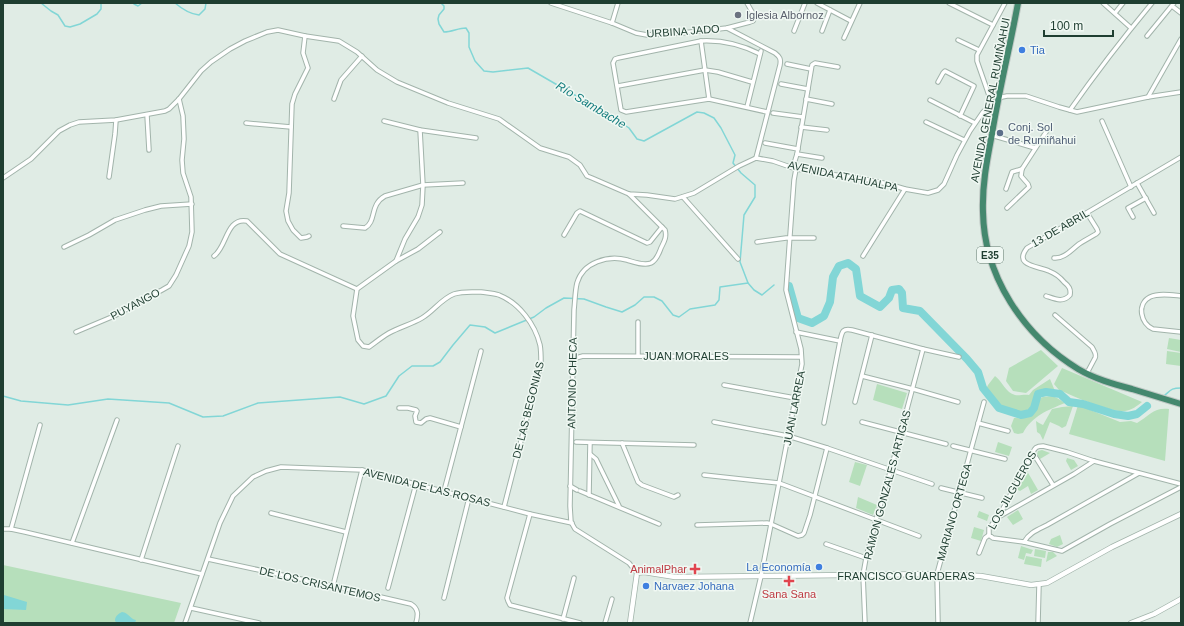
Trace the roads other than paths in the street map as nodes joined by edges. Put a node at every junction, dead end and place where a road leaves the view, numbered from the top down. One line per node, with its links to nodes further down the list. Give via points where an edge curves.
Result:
1 (551, 3): 19 (street, URBINA JADO)
2 (618, 3): 19 (street)
3 (747, 3): 21 (street, via 755,17 753,21)
4 (805, 3): 23 (street)
5 (817, 3): 15 (street)
6 (829, 3): 15 (street)
7 (860, 3): 18 (street)
8 (949, 3): 20 (street)
9 (1005, 3): 20 (street)
10 (1018, 3): 49 (highway, AVENIDA GENERAL RUMIÑAHUI / E35)
11 (1103, 3): 16 (street)
12 (1123, 3): 16 (street)
13 (1152, 3): 22 (street)
14 (1173, 4): 17 (street); 26 (street)
15 (828, 9): 18 (street); 24 (street)
16 (1115, 13): 22 (street)
17 (1181, 13)
18 (851, 21): 27 (street)
19 (612, 23): 21 (street, URBINA JADO, via 647,35)
20 (993, 25): 31 (street)
21 (727, 28): 54 (street, URBINA JADO, via 775,53 781,59)
22 (1131, 28): 53 (street)
23 (794, 31)
24 (822, 31)
25 (305, 36): 32 (street, via 339,40); 44 (street, via 278,30 245,40 211,62); 65 (street, via 303,53 308,68 292,104)
26 (1147, 36)
27 (844, 38)
28 (1181, 39): 43 (street)
29 (958, 40): 31 (street)
30 (701, 41): 36 (street); 37 (street, via 714,40 760,53); 40 (street, via 615,59)
31 (979, 50): 51 (street, via 977,60)
32 (362, 56): 45 (street, via 340,80); 91 (street, via 377,70 397,82 448,103 499,119 540,148 569,157 580,165 587,176)
33 (787, 64): 35 (street)
34 (838, 67): 35 (street, via 815,63)
35 (811, 69): 41 (street, JUAN LARREA)
36 (705, 70): 37 (street); 40 (street); 46 (street)
37 (752, 82): 52 (street)
38 (938, 82): 57 (street, via 946,71 974,86)
39 (781, 84): 41 (street)
40 (618, 86): 46 (street, via 623,112)
41 (808, 89): 47 (street, JUAN LARREA)
42 (1181, 92): 43 (street, AVENIDA ATAHUALPA)
43 (1148, 97): 53 (street, AVENIDA ATAHUALPA, via 1077,112)
44 (179, 99): 56 (street, via 165,111); 94 (street, PUYANGO, via 183,116 183,173)
45 (334, 99)
46 (709, 99): 52 (street)
47 (806, 99): 50 (street); 58 (street, JUAN LARREA)
48 (930, 100): 57 (street)
49 (998, 100): 51 (street, AVENIDA ATAHUALPA); 53 (street, AVENIDA ATAHUALPA, via 1007,96 1026,96); 70 (highway, AVENIDA GENERAL RUMIÑAHUI / E35)
50 (832, 104)
51 (992, 104): 64 (street, AVENIDA ATAHUALPA)
52 (747, 108): 54 (street)
53 (1070, 110)
54 (767, 112): 79 (street, URBINA JADO)
55 (773, 113): 58 (street)
56 (147, 115): 59 (street); 76 (street)
57 (960, 116): 64 (street)
58 (803, 117): 66 (street, JUAN LARREA)
59 (116, 120): 83 (street); 84 (street, via 79,122 66,126 31,159)
60 (384, 121): 68 (street)
61 (1102, 121): 88 (street)
62 (926, 122): 72 (street)
63 (246, 123): 65 (street)
64 (975, 123): 72 (street, AVENIDA ATAHUALPA)
65 (291, 127): 103 (street, via 286,211 293,230 302,238)
66 (801, 127): 69 (street); 75 (street, JUAN LARREA)
67 (1048, 129): 74 (street)
68 (420, 130): 71 (street); 87 (street)
69 (827, 130)
70 (992, 135): 74 (street); 129 (highway, AVENIDA GENERAL RUMIÑAHUI / E35, via 982,212 987,246 997,277 1012,305 1042,342 1060,357)
71 (476, 138)
72 (964, 140): 89 (street, AVENIDA ATAHUALPA, via 946,180 938,190 928,193)
73 (765, 143): 75 (street)
74 (1035, 148): 82 (street)
75 (798, 149): 77 (street, JUAN LARREA)
76 (149, 150)
77 (797, 154): 80 (street); 81 (street, JUAN LARREA)
78 (1181, 157): 86 (street, 13 DE ABRIL)
79 (756, 158): 81 (street, AVENIDA ATAHUALPA); 92 (street, via 699,191)
80 (822, 158)
81 (795, 168): 89 (street, AVENIDA ATAHUALPA, via 870,180); 104 (street, JUAN LARREA)
82 (1022, 169): 90 (street, via 1012,172); 95 (street, via 1021,176 1029,187)
83 (109, 177)
84 (3, 178)
85 (463, 183): 87 (street)
86 (1137, 183): 88 (street, 13 DE ABRIL); 93 (street)
87 (423, 185): 99 (street, via 379,199 368,227); 112 (street, via 418,217)
88 (1131, 187): 96 (street, 13 DE ABRIL)
89 (905, 189): 109 (street)
90 (1006, 189)
91 (629, 194): 92 (street, via 675,199); 100 (street)
92 (683, 197): 111 (street)
93 (1146, 198): 97 (street); 98 (street, via 1128,208)
94 (192, 204): 107 (street, via 162,206 115,220); 118 (street, PUYANGO, via 189,246 169,286 114,316)
95 (1007, 208)
96 (1087, 213): 110 (street, via 1098,232 1066,255); 114 (street, 13 DE ABRIL, via 1023,252 1023,258 1028,264 1049,271 1071,290 1070,296 1064,300)
97 (1154, 213)
98 (1134, 217)
99 (343, 226)
100 (662, 227): 102 (street, via 650,242 647,242 580,211); 128 (street, ANTONIO CHECA, via 665,230 665,237 652,263 613,258 594,263 583,271 577,283 574,310)
101 (440, 232): 112 (street, via 418,249)
102 (564, 235)
103 (309, 236)
104 (790, 238): 105 (street); 106 (street); 119 (street, JUAN LARREA, via 786,290)
105 (814, 238)
106 (757, 242)
107 (64, 247)
108 (214, 256): 113 (street, via 221,250 232,226 242,220 280,254)
109 (863, 256)
110 (1054, 258)
111 (738, 259)
112 (396, 261): 113 (street)
113 (357, 289): 182 (street, DE LAS BEGONIAS, via 353,316 358,340 362,346 369,346 389,333 423,318 452,294 462,292 499,295 511,301 532,324 540,345 541,363)
114 (1046, 296)
115 (1181, 296): 120 (street, via 1149,297 1144,302 1141,312 1143,320 1150,328)
116 (1055, 315): 129 (street, via 1095,352 1096,356)
117 (638, 322): 125 (street)
118 (76, 332)
119 (796, 332): 122 (street); 126 (street, JUAN LARREA)
120 (1181, 332)
121 (872, 335): 122 (street, via 847,329 842,333); 123 (street); 130 (street)
122 (840, 341): 142 (street)
123 (924, 349): 127 (street); 132 (street, RAMON GONZALES ARTIGAS)
124 (481, 351): 145 (street)
125 (638, 356): 126 (street, JUAN MORALES); 128 (street, JUAN MORALES, via 583,356)
126 (802, 357): 133 (street, JUAN LARREA)
127 (958, 358)
128 (573, 362): 171 (street, ANTONIO CHECA)
129 (1087, 373): 137 (highway, AVENIDA GENERAL RUMIÑAHUI / E35)
130 (862, 376): 132 (street); 134 (street)
131 (724, 385): 133 (street)
132 (912, 389): 135 (street); 147 (street, RAMON GONZALES ARTIGAS)
133 (795, 398): 148 (street, JUAN LARREA)
134 (855, 402)
135 (958, 402)
136 (984, 402): 143 (street, MARIANO ORTEGA)
137 (1181, 404)
138 (399, 408): 145 (street, via 414,408 417,411 415,419 418,423 430,418)
139 (117, 420): 198 (street)
140 (714, 422): 148 (street)
141 (862, 422): 147 (street)
142 (824, 423)
143 (978, 424): 146 (street); 157 (street, MARIANO ORTEGA)
144 (40, 425): 193 (street)
145 (461, 427): 174 (street)
146 (1008, 431)
147 (901, 432): 152 (street); 162 (street, RAMON GONZALES ARTIGAS)
148 (788, 436): 156 (street); 166 (street, JUAN LARREA)
149 (576, 442): 150 (street)
150 (590, 443): 151 (street); 159 (street)
151 (622, 443): 153 (street); 177 (street, via 639,483 674,497)
152 (946, 444)
153 (694, 445)
154 (178, 446): 203 (street)
155 (953, 446): 157 (street)
156 (827, 448): 162 (street); 178 (street)
157 (971, 450): 160 (street); 175 (street, MARIANO ORTEGA)
158 (1033, 453): 161 (street, LOS JILGUEROS, via 1036,447 1043,446); 170 (street); 186 (street, LOS JILGUEROS)
159 (590, 454): 176 (street); 181 (street, via 596,459)
160 (1005, 459)
161 (1094, 461): 164 (street, LOS JILGUEROS); 170 (street)
162 (891, 469): 168 (street); 187 (street, RAMON GONZALES ARTIGAS)
163 (362, 470): 167 (street, AVENIDA DE LAS ROSAS); 194 (street); 202 (street, AVENIDA DE LAS ROSAS, via 281,467 253,478 233,496 220,523)
164 (1139, 473): 169 (street, LOS JILGUEROS); 197 (street, via 1034,531)
165 (704, 475): 166 (street)
166 (779, 483): 178 (street); 190 (street, JUAN LARREA)
167 (416, 484): 174 (street, AVENIDA DE LAS ROSAS); 212 (street)
168 (932, 484)
169 (1181, 484)
170 (1053, 485): 186 (street)
171 (570, 486): 176 (street); 188 (street, ANTONIO CHECA)
172 (1181, 487): 197 (street, LOS JILGUEROS, via 1062,551)
173 (941, 488): 175 (street)
174 (444, 491): 179 (street, AVENIDA DE LAS ROSAS)
175 (959, 492): 180 (street); 206 (street, MARIANO ORTEGA)
176 (589, 495): 181 (street)
177 (678, 495)
178 (814, 497): 187 (street); 190 (street, via 803,534 798,536)
179 (469, 498): 182 (street, AVENIDA DE LAS ROSAS); 213 (street)
180 (982, 498)
181 (619, 506): 189 (street)
182 (504, 507): 184 (street, AVENIDA DE LAS ROSAS)
183 (271, 513): 194 (street)
184 (530, 514): 188 (street, AVENIDA DE LAS ROSAS); 217 (street, via 507,600 510,605)
185 (1181, 514): 210 (street, FRANCISCO GUARDERAS)
186 (999, 516): 195 (street, LOS JILGUEROS, via 989,528)
187 (876, 520): 196 (street); 201 (street, RAMON GONZALES ARTIGAS)
188 (572, 523): 205 (street, via 575,529 629,564)
189 (659, 524)
190 (771, 524): 191 (street); 208 (street, JUAN LARREA)
191 (697, 526)
192 (3, 529): 193 (street)
193 (11, 529): 198 (street)
194 (346, 532): 211 (street)
195 (989, 535): 197 (street, LOS JILGUEROS, via 993,538); 200 (street, via 985,538)
196 (919, 536)
197 (1024, 542)
198 (72, 543): 203 (street)
199 (826, 544): 201 (street)
200 (979, 553)
201 (866, 558): 207 (street, RAMON GONZALES ARTIGAS)
202 (208, 559): 204 (street, AVENIDA DE LAS ROSAS); 211 (street, DE LOS CRISANTEMOS)
203 (141, 560): 204 (street)
204 (202, 574): 216 (street, AVENIDA DE LAS ROSAS)
205 (637, 574): 208 (street, FRANCISCO GUARDERAS, via 644,572 675,577); 223 (street)
206 (937, 574): 207 (street, FRANCISCO GUARDERAS); 210 (street, FRANCISCO GUARDERAS, via 981,576); 226 (street, MARIANO ORTEGA)
207 (863, 575): 208 (street, FRANCISCO GUARDERAS); 225 (street, RAMON GONZALES ARTIGAS)
208 (761, 576): 224 (street, JUAN LARREA)
209 (574, 578): 217 (street)
210 (1039, 585): 227 (street)
211 (333, 586): 220 (street, DE LOS CRISANTEMOS, via 411,604 418,613)
212 (388, 588)
213 (444, 598)
214 (612, 599): 222 (street)
215 (1181, 599): 228 (street)
216 (191, 608): 218 (street, AVENIDA DE LAS ROSAS); 219 (street)
217 (563, 619): 221 (street)
218 (185, 623)
219 (259, 623)
220 (416, 623)
221 (580, 623)
222 (605, 623)
223 (630, 623)
224 (750, 623)
225 (865, 623)
226 (938, 623)
227 (1038, 623)
228 (1131, 623)

